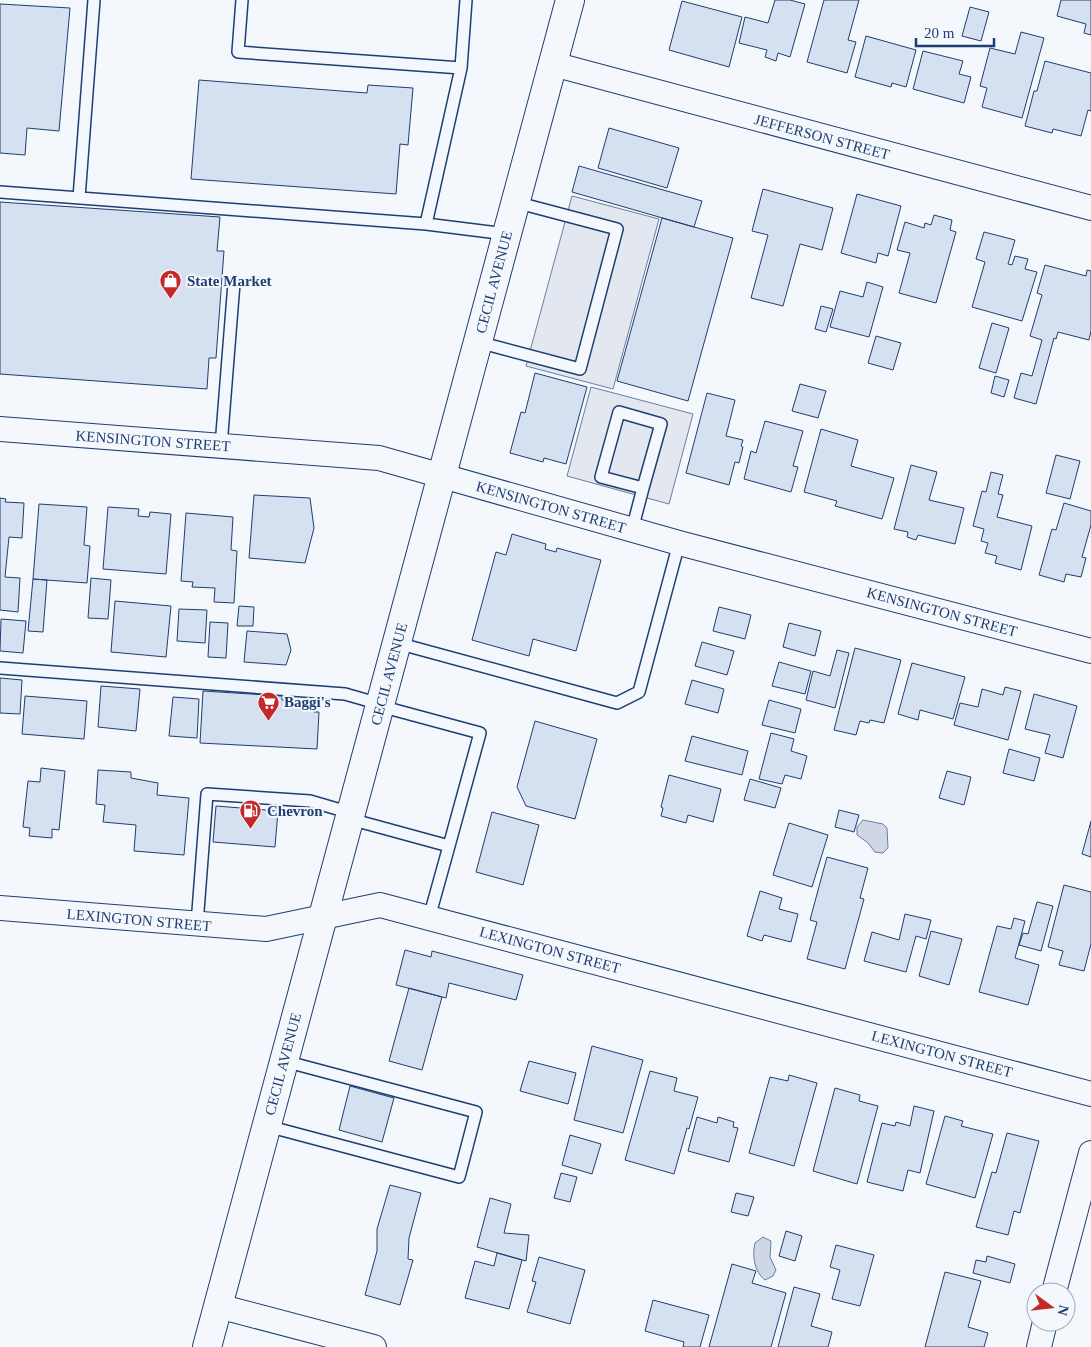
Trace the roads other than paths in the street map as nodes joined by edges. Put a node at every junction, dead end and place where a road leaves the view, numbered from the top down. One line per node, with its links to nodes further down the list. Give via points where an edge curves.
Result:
1 (94, 0): 8 (lane)
2 (242, 0): 6 (lane, via 238,52)
3 (466, 0): 6 (lane)
4 (564, 1): 5 (main road, CECIL AVENUE)
5 (553, 64): 9 (main road, CECIL AVENUE); 10 (street, JEFFERSON STREET)
6 (461, 68): 11 (lane)
7 (0, 192): 8 (lane)
8 (79, 198): 11 (lane)
9 (515, 202): 12 (main road, CECIL AVENUE); 14 (lane, via 617,229 612,248 580,369)
10 (1091, 208)
11 (426, 224): 12 (lane)
12 (506, 234): 14 (main road, CECIL AVENUE)
13 (234, 283): 16 (lane)
14 (478, 342): 17 (main road, CECIL AVENUE)
15 (0, 429): 16 (street, KENSINGTON STREET)
16 (221, 446): 17 (street, KENSINGTON STREET, via 379,458)
17 (442, 476): 19 (street, KENSINGTON STREET); 21 (main road, CECIL AVENUE)
18 (644, 488): 18 (lane, via 661,424 619,412 601,476); 19 (lane)
19 (632, 530): 20 (street, KENSINGTON STREET)
20 (679, 543): 21 (lane, via 639,692 617,703); 22 (street, KENSINGTON STREET)
21 (397, 643): 24 (main road, CECIL AVENUE)
22 (1091, 651)
23 (0, 668): 24 (lane, via 345,694)
24 (380, 705): 25 (main road, CECIL AVENUE); 26 (lane, via 480,733)
25 (350, 816): 26 (lane); 28 (main road, CECIL AVENUE); 30 (lane, via 310,802 207,794)
26 (449, 846): 29 (lane)
27 (0, 908): 30 (street, LEXINGTON STREET)
28 (323, 916): 29 (street, LEXINGTON STREET, via 380,906); 30 (street, LEXINGTON STREET, via 266,929); 31 (main road, CECIL AVENUE)
29 (429, 918): 32 (street, LEXINGTON STREET)
30 (197, 924)
31 (284, 1061): 33 (main road, CECIL AVENUE); 33 (lane, via 476,1112 459,1177)
32 (1091, 1094)
33 (266, 1126): 36 (main road, CECIL AVENUE)
34 (1091, 1154): 35 (street)
35 (1057, 1282)
36 (218, 1306): 38 (main road, CECIL AVENUE); 39 (street)
37 (1043, 1332): 40 (street)
38 (207, 1347)
39 (374, 1347)
40 (1039, 1347)

